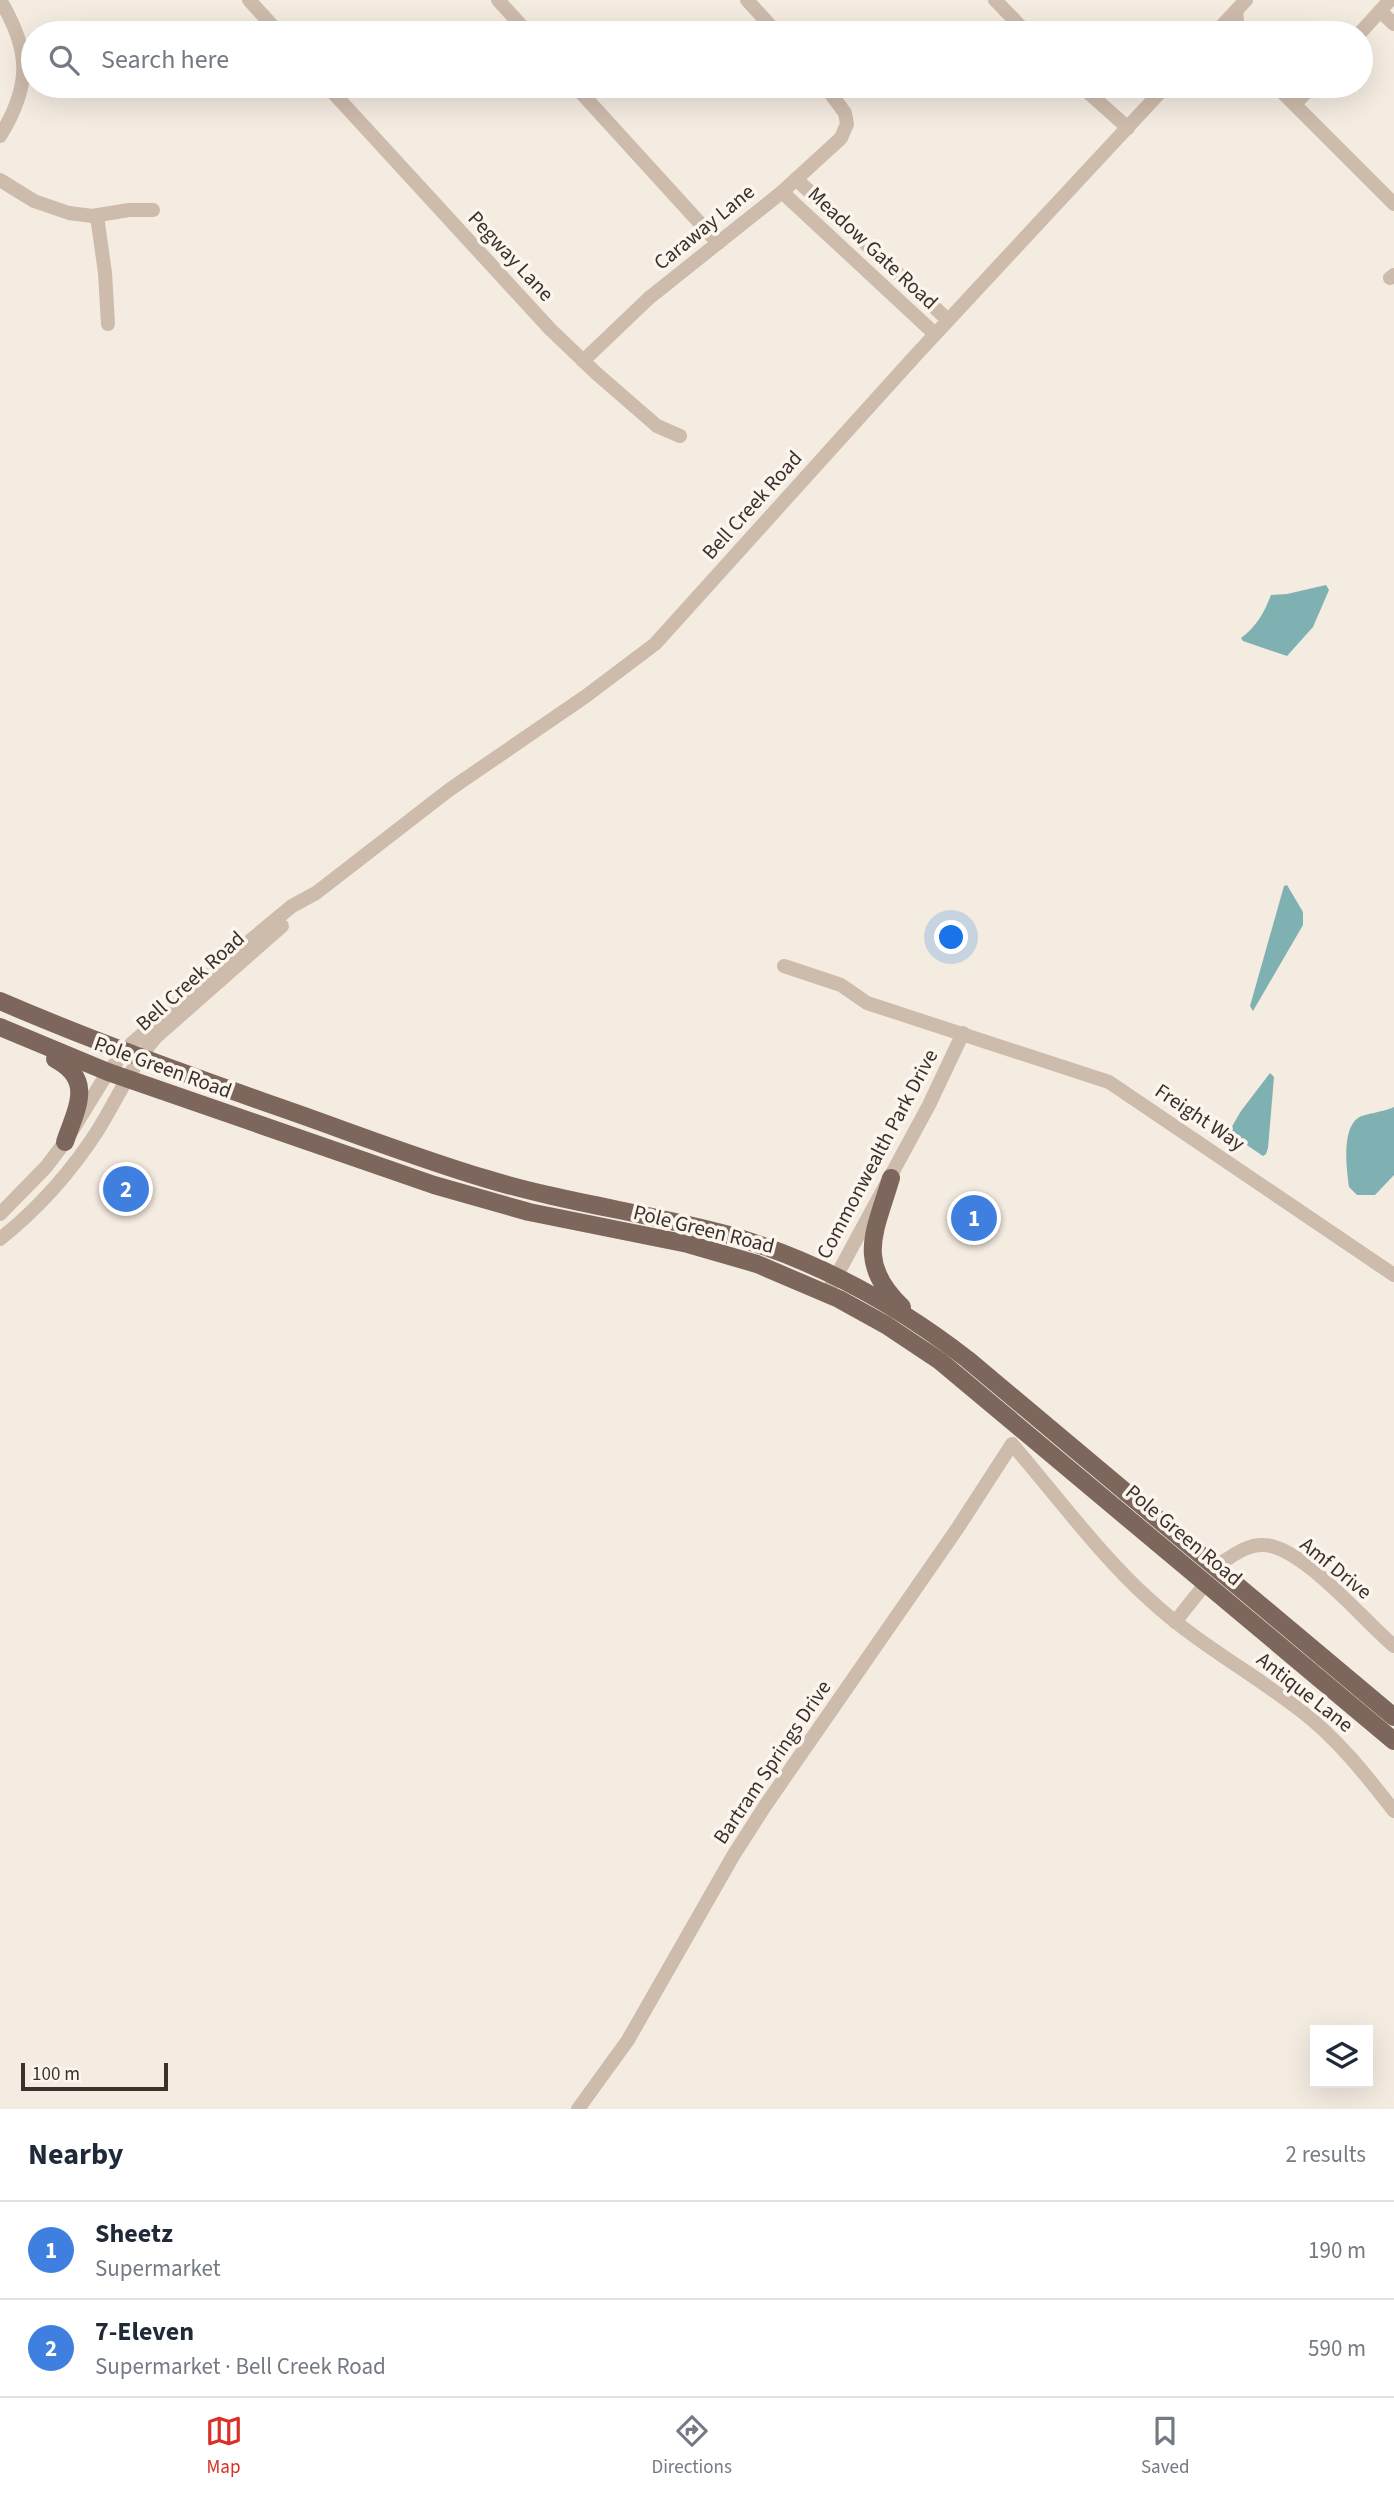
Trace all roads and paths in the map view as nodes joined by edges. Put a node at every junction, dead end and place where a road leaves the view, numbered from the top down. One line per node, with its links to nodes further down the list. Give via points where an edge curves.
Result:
1 (0, 0): 15 (street)
2 (249, 0): 8 (street)
3 (498, 0): 9 (street)
4 (747, 0): 10 (street)
5 (995, 0): 11 (street)
6 (1385, 5): 13 (street); 14 (street)
7 (1241, 6): 12 (street)
8 (268, 21)
9 (517, 21)
10 (766, 21)
11 (1015, 21)
12 (1227, 21)
13 (1371, 21)
14 (1394, 24)
15 (21, 49)
16 (21, 88): 26 (street, via 15,113)
17 (338, 98): 37 (street, Pegway Lane)
18 (586, 98): 33 (street)
19 (834, 98): 27 (street, Caraway Lane, via 847,124 841,138)
20 (1094, 98): 25 (street)
21 (1155, 98): 25 (street, Bell Creek Road)
22 (1289, 98): 24 (street)
23 (1301, 98): 24 (street)
24 (1295, 104): 30 (street)
25 (1128, 128): 34 (street, Bell Creek Road)
26 (0, 136)
27 (796, 179): 29 (street, Caraway Lane); 34 (street, Meadow Gate Road)
28 (0, 180): 32 (street, via 51,208)
29 (782, 192): 33 (street, Caraway Lane); 36 (street, Meadow Gate Road)
30 (1394, 204)
31 (153, 210): 32 (street)
32 (97, 216): 35 (street)
33 (718, 243): 37 (street, Caraway Lane, via 649,298)
34 (948, 320): 36 (street, Bell Creek Road)
35 (108, 324)
36 (935, 334): 44 (street, Bell Creek Road, via 650,649 449,790 316,892)
37 (583, 362): 38 (street, Pegway Lane, via 657,426)
38 (680, 436)
39 (784, 966): 42 (street, Freight Way, via 841,985 867,1003)
40 (0, 1001): 44 (main road, Pole Green Road)
41 (0, 1027): 45 (main road, Pole Green Road)
42 (963, 1033): 48 (street, Commonwealth Park Drive); 51 (street, Freight Way, via 1081,1071 1121,1089)
43 (0, 1035): 47 (main road, via 73,1072 81,1095)
44 (131, 1055): 45 (street, Bell Creek Road); 46 (street, Bell Creek Road); 52 (main road, Pole Green Road, via 486,1179 729,1236)
45 (108, 1072): 46 (main road, Pole Green Road); 47 (street, Bell Creek Road)
46 (128, 1079): 50 (street, Bell Creek Road, via 64,1178); 53 (main road, Pole Green Road, via 455,1191 529,1212 723,1253)
47 (65, 1142): 49 (street, Bell Creek Road)
48 (891, 1178): 52 (street, Commonwealth Park Drive); 54 (main road, via 873,1237 874,1265 887,1290)
49 (0, 1214)
50 (0, 1239)
51 (1394, 1275)
52 (836, 1276): 53 (street, Commonwealth Park Drive); 54 (main road, Pole Green Road)
53 (827, 1293): 58 (main road, Pole Green Road, via 940,1361)
54 (922, 1326): 56 (main road, Pole Green Road, via 973,1363)
55 (1012, 1444): 59 (street, Antique Lane, via 1134,1585); 64 (street, Bartram Springs Drive, via 760,1814 628,2040)
56 (1148, 1510): 57 (main road, Pole Green Road); 58 (main road, via 1164,1535 1203,1570)
57 (1227, 1576): 58 (main road); 60 (street, Amf Drive, via 1253,1555 1279,1556); 61 (main road, Pole Green Road)
58 (1206, 1583): 59 (street); 62 (main road, Pole Green Road)
59 (1175, 1622): 63 (street, Antique Lane, via 1302,1711 1351,1758)
60 (1390, 1642)
61 (1394, 1717)
62 (1394, 1741)
63 (1394, 1811)
64 (578, 2109)

